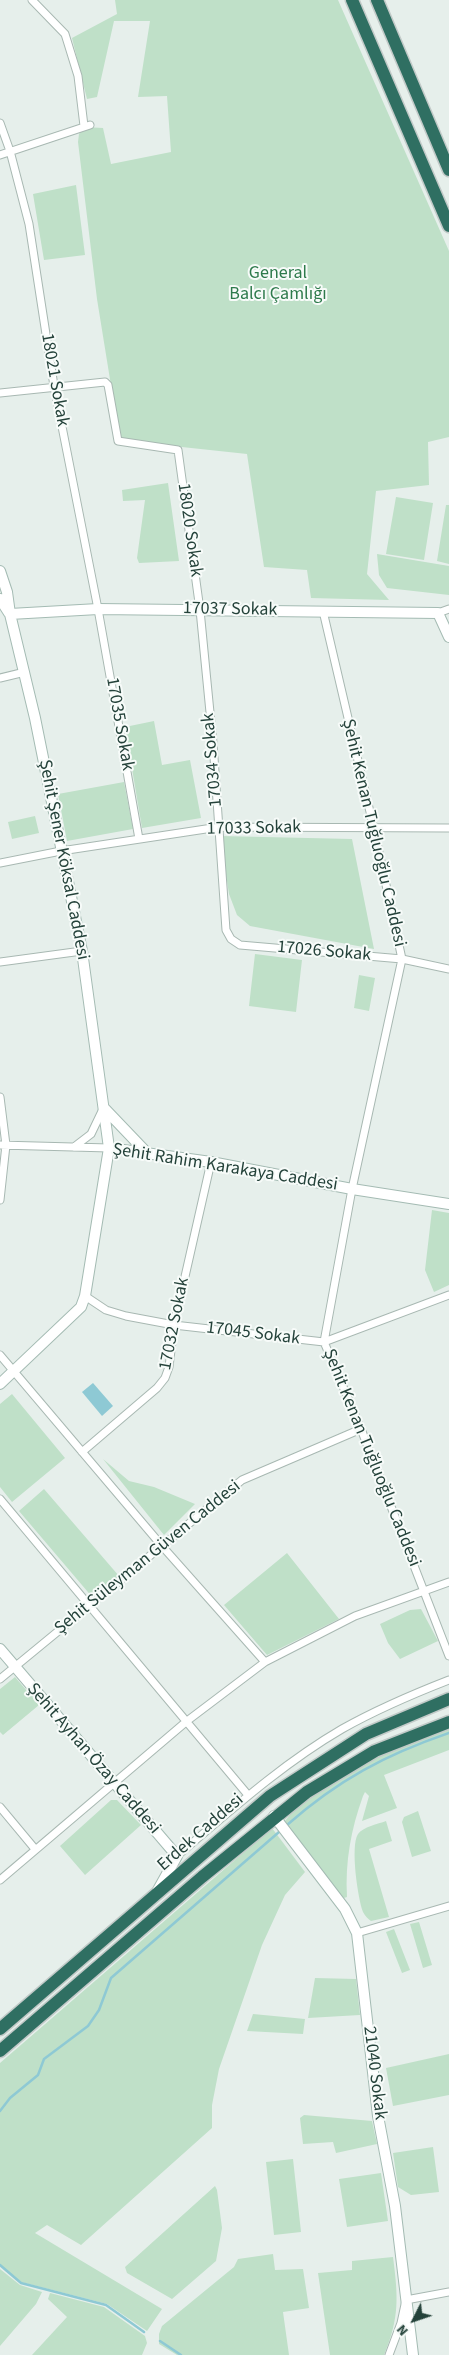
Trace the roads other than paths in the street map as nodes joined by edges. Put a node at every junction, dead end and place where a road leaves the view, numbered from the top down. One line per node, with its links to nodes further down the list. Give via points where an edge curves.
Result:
1 (32, 0): 5 (street, via 65,34 78,76 87,126)
2 (352, 0): 8 (highway)
3 (377, 0): 7 (highway)
4 (0, 123): 5 (street, 18021 Sokak)
5 (10, 151): 6 (street); 9 (street, 18021 Sokak, via 29,224)
6 (0, 155)
7 (449, 170)
8 (449, 226)
9 (54, 386): 10 (street); 13 (street, 18021 Sokak); 15 (street, 18020 Sokak, via 105,382 118,442 178,450)
10 (0, 393)
11 (0, 571): 18 (main road, Şehit Şener Köksal Caddesi)
12 (0, 599): 18 (main road, Şehit Şener Köksal Caddesi)
13 (98, 609): 15 (main road, 17037 Sokak); 18 (main road, 17037 Sokak); 25 (street, 17035 Sokak)
14 (449, 609): 17 (street, 17037 Sokak)
15 (200, 610): 16 (main road, 17037 Sokak); 22 (street, 17034 Sokak)
16 (323, 612): 17 (main road, 17037 Sokak); 24 (street, Şehit Kenan Tuğluoğlu Caddesi)
17 (438, 613): 19 (main road)
18 (10, 614): 20 (main road, Şehit Şener Köksal Caddesi)
19 (449, 637)
20 (25, 672): 21 (street); 26 (main road, Şehit Şener Köksal Caddesi)
21 (0, 678)
22 (219, 827): 24 (street, 17033 Sokak); 25 (street, 17033 Sokak); 28 (street, 17034 Sokak, via 226,930)
23 (449, 828): 24 (street, 17033 Sokak)
24 (374, 829): 30 (street, Şehit Kenan Tuğluoğlu Caddesi)
25 (139, 839): 26 (street, 17033 Sokak)
26 (61, 851): 27 (street, 17033 Sokak); 29 (main road, Şehit Şener Köksal Caddesi)
27 (0, 863)
28 (231, 938): 30 (street, 17026 Sokak, via 240,945)
29 (82, 951): 31 (street); 34 (main road, Şehit Şener Köksal Caddesi)
30 (402, 959): 32 (street, 17026 Sokak); 40 (street, Şehit Kenan Tuğluoğlu Caddesi)
31 (0, 962)
32 (449, 969)
33 (0, 1097): 35 (street)
34 (104, 1108): 36 (street, via 91,1134); 37 (main road, Şehit Şener Köksal Caddesi); 38 (main road)
35 (3, 1145): 36 (street, Şehit Rahim Karakaya Caddesi); 41 (street)
36 (74, 1147): 37 (street, Şehit Rahim Karakaya Caddesi)
37 (109, 1148): 38 (main road, Şehit Rahim Karakaya Caddesi); 44 (main road, Şehit Şener Köksal Caddesi)
38 (148, 1153): 39 (main road, Şehit Rahim Karakaya Caddesi)
39 (211, 1162): 40 (main road, Şehit Rahim Karakaya Caddesi); 45 (street, 17032 Sokak)
40 (352, 1189): 42 (main road, Şehit Rahim Karakaya Caddesi); 46 (street, Şehit Kenan Tuğluoğlu Caddesi)
41 (0, 1200)
42 (449, 1204)
43 (449, 1295): 46 (street, 17045 Sokak)
44 (85, 1296): 45 (street, 17045 Sokak, via 106,1310); 48 (main road, Şehit Şener Köksal Caddesi, via 81,1307)
45 (174, 1325): 46 (street, 17045 Sokak); 51 (street, 17032 Sokak, via 169,1367 162,1384)
46 (324, 1342): 50 (street, Şehit Kenan Tuğluoğlu Caddesi)
47 (0, 1355): 48 (street)
48 (14, 1372): 49 (main road, Şehit Şener Köksal Caddesi); 51 (street)
49 (0, 1384)
50 (361, 1429): 53 (street, Şehit Süleyman Güven Caddesi, via 242,1480); 55 (street, Şehit Kenan Tuğluoğlu Caddesi)
51 (82, 1452): 53 (street)
52 (0, 1498): 56 (street)
53 (162, 1546): 56 (street, Şehit Süleyman Güven Caddesi); 59 (street)
54 (449, 1582): 55 (street)
55 (424, 1590): 58 (street, Şehit Kenan Tuğluoğlu Caddesi); 59 (street, via 355,1616)
56 (90, 1605): 60 (street, Şehit Süleyman Güven Caddesi); 64 (street)
57 (0, 1649): 60 (main road, Şehit Ayhan Özay Caddesi)
58 (449, 1656)
59 (265, 1662): 64 (street)
60 (15, 1667): 61 (street, Şehit Süleyman Güven Caddesi); 66 (main road, Şehit Ayhan Özay Caddesi)
61 (0, 1679)
62 (449, 1680): 67 (street, via 343,1729)
63 (449, 1699): 73 (highway, Erdek Caddesi, via 366,1734 318,1763 270,1796)
64 (187, 1722): 66 (street); 67 (street)
65 (449, 1722): 69 (highway, Erdek Caddesi, via 375,1751)
66 (113, 1784): 70 (street); 71 (main road, Şehit Ayhan Özay Caddesi)
67 (248, 1795): 71 (street)
68 (0, 1807): 70 (street)
69 (274, 1816): 75 (main road, 21040 Sokak, via 345,1908); 77 (highway, Erdek Caddesi)
70 (35, 1850): 72 (street)
71 (177, 1856): 73 (main road)
72 (0, 1880)
73 (156, 1895): 76 (highway, Erdek Caddesi)
74 (449, 1906): 75 (street)
75 (357, 1933): 79 (main road, 21040 Sokak, via 378,2116)
76 (0, 2029)
77 (0, 2051)
78 (449, 2292): 79 (street)
79 (406, 2300): 80 (street); 81 (main road, 21040 Sokak)
80 (389, 2355)
81 (413, 2355)

